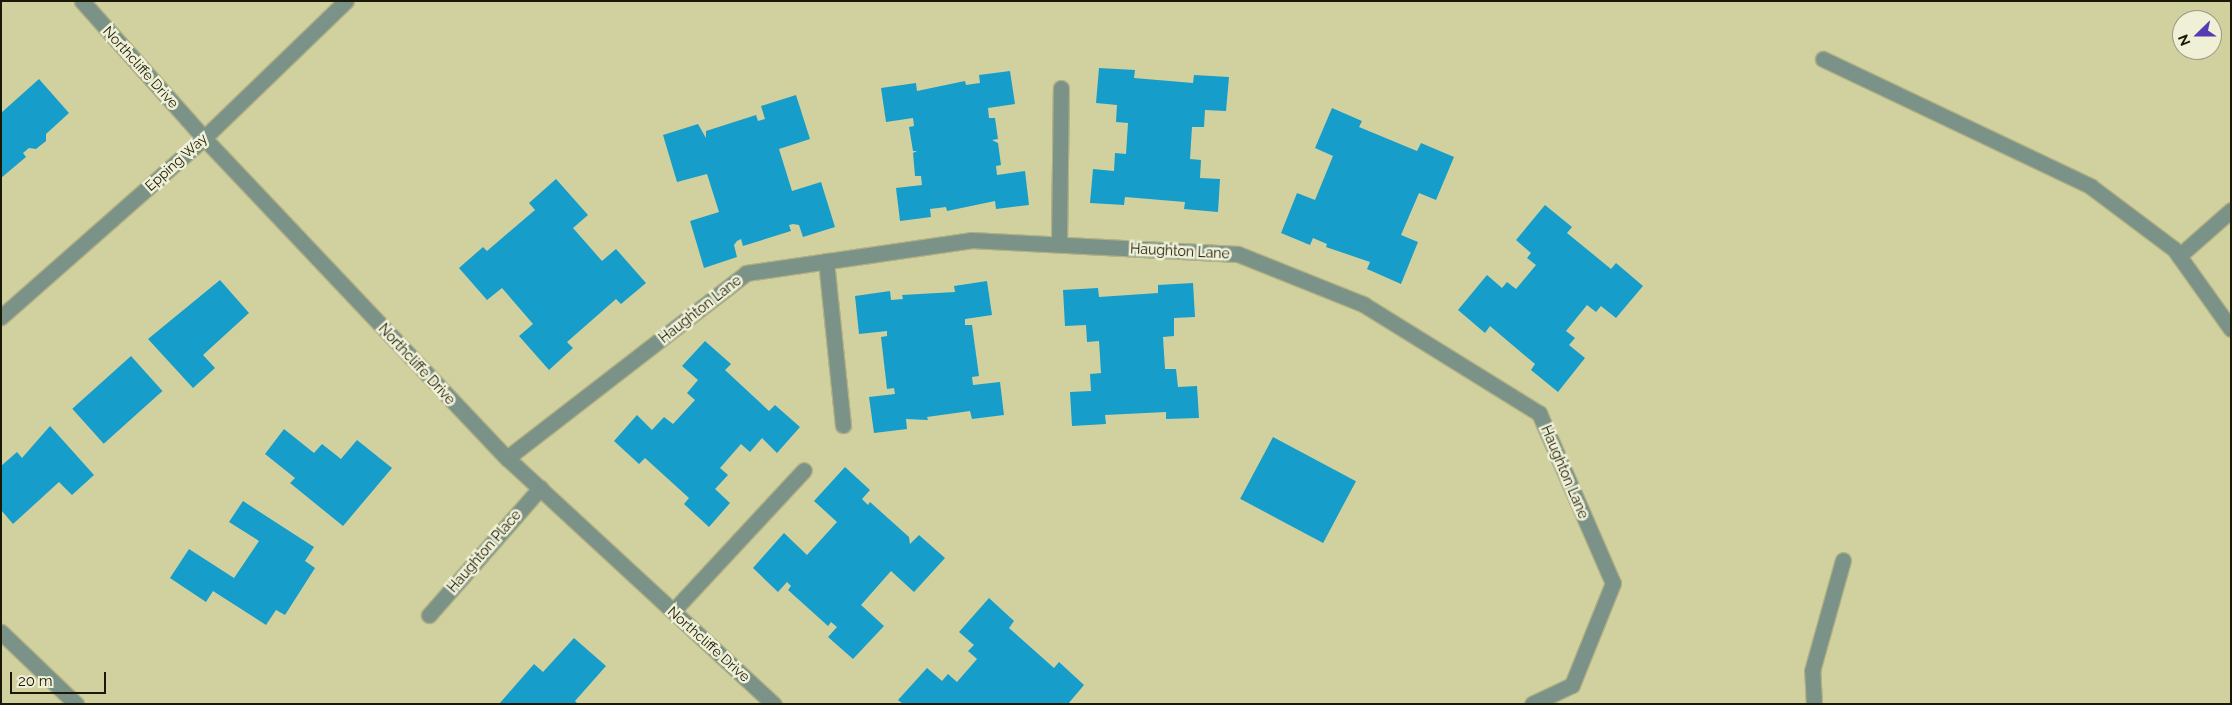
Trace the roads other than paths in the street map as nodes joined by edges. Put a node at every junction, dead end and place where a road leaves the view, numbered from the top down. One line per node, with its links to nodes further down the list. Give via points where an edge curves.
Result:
1 (82, 1): 5 (street, Northcliffe Drive)
2 (346, 1): 5 (street, Epping Way)
3 (1823, 60): 8 (street, via 2090,186 2135,216)
4 (1061, 88): 7 (street)
5 (204, 138): 10 (street, Epping Way); 13 (street, Northcliffe Drive)
6 (2231, 210): 8 (street)
7 (1059, 244): 9 (street, Haughton Lane, via 971,240); 22 (street, Haughton Lane, via 1238,254 1363,304 1539,413 1613,583 1572,685)
8 (2179, 256): 11 (street)
9 (826, 261): 12 (street); 13 (street, Haughton Lane, via 746,273)
10 (1, 317)
11 (2231, 328)
12 (843, 426)
13 (507, 458): 15 (street, Northcliffe Drive)
14 (804, 470): 17 (street)
15 (540, 488): 17 (street, Northcliffe Drive); 18 (street, Haughton Place)
16 (1843, 560): 23 (street, via 1812,671)
17 (673, 611): 21 (street, Northcliffe Drive)
18 (429, 615)
19 (1, 632): 20 (street)
20 (76, 704)
21 (774, 704)
22 (1532, 704)
23 (1814, 704)

